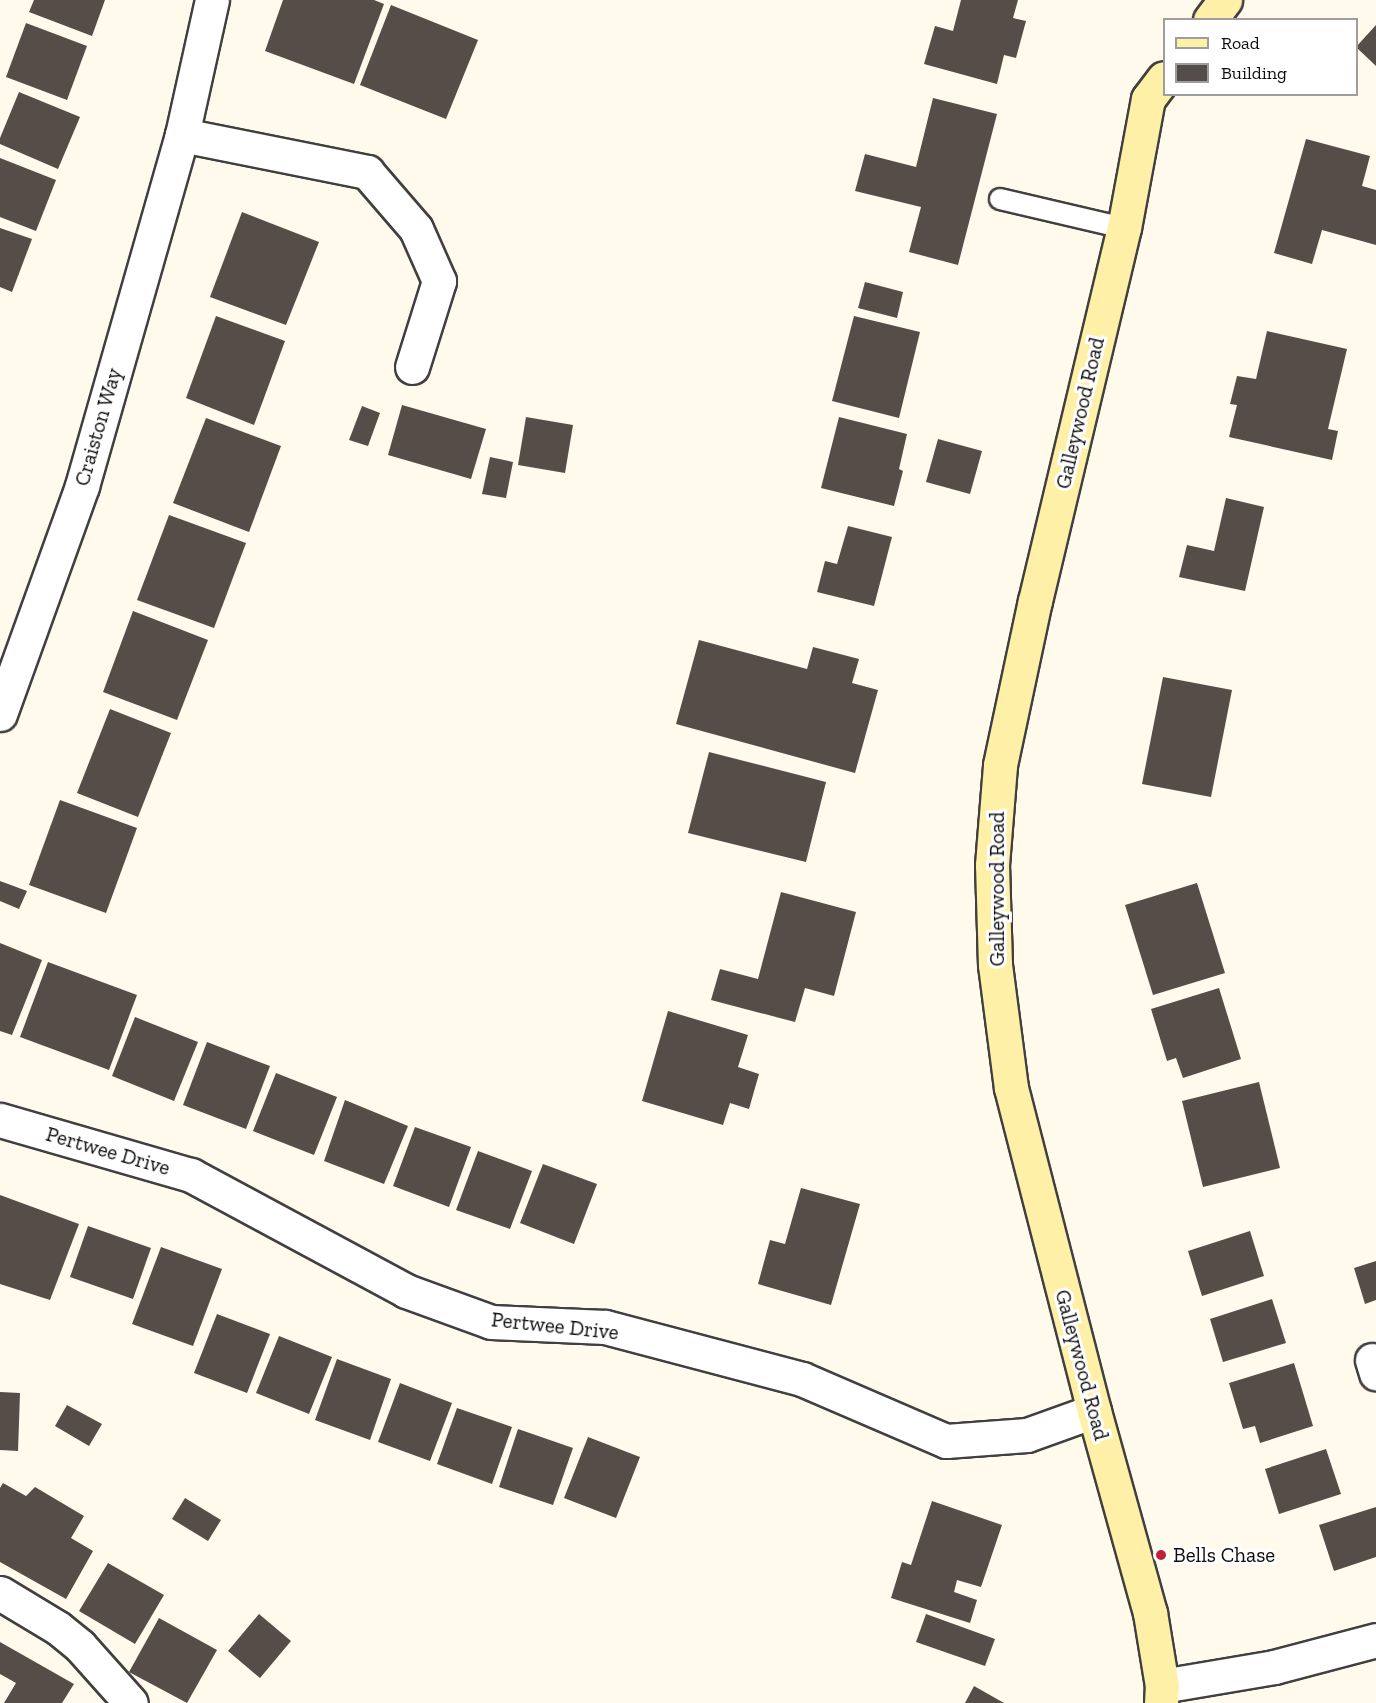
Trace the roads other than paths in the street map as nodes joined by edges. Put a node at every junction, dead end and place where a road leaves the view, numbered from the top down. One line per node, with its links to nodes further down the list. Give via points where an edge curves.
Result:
1 (212, 0): 5 (street, Craiston Way)
2 (1225, 0): 3 (street)
3 (1212, 18)
4 (1163, 79): 7 (street, Galleywood Road, via 1148,99)
5 (182, 135): 8 (street, via 367,172 416,229 439,281); 9 (street, Craiston Way, via 82,486)
6 (1000, 199): 7 (lane)
7 (1124, 228): 11 (street, Galleywood Road, via 1002,753 993,865 995,965 1011,1088)
8 (412, 367)
9 (0, 714)
10 (0, 1120): 11 (street, Pertwee Drive, via 191,1175 406,1291 491,1322 605,1328 802,1378 946,1441 1028,1435)
11 (1094, 1411): 14 (street, Galleywood Road, via 1150,1613)
12 (0, 1593): 15 (street, via 80,1646)
13 (1376, 1640): 14 (street)
14 (1161, 1694)
15 (131, 1703)

